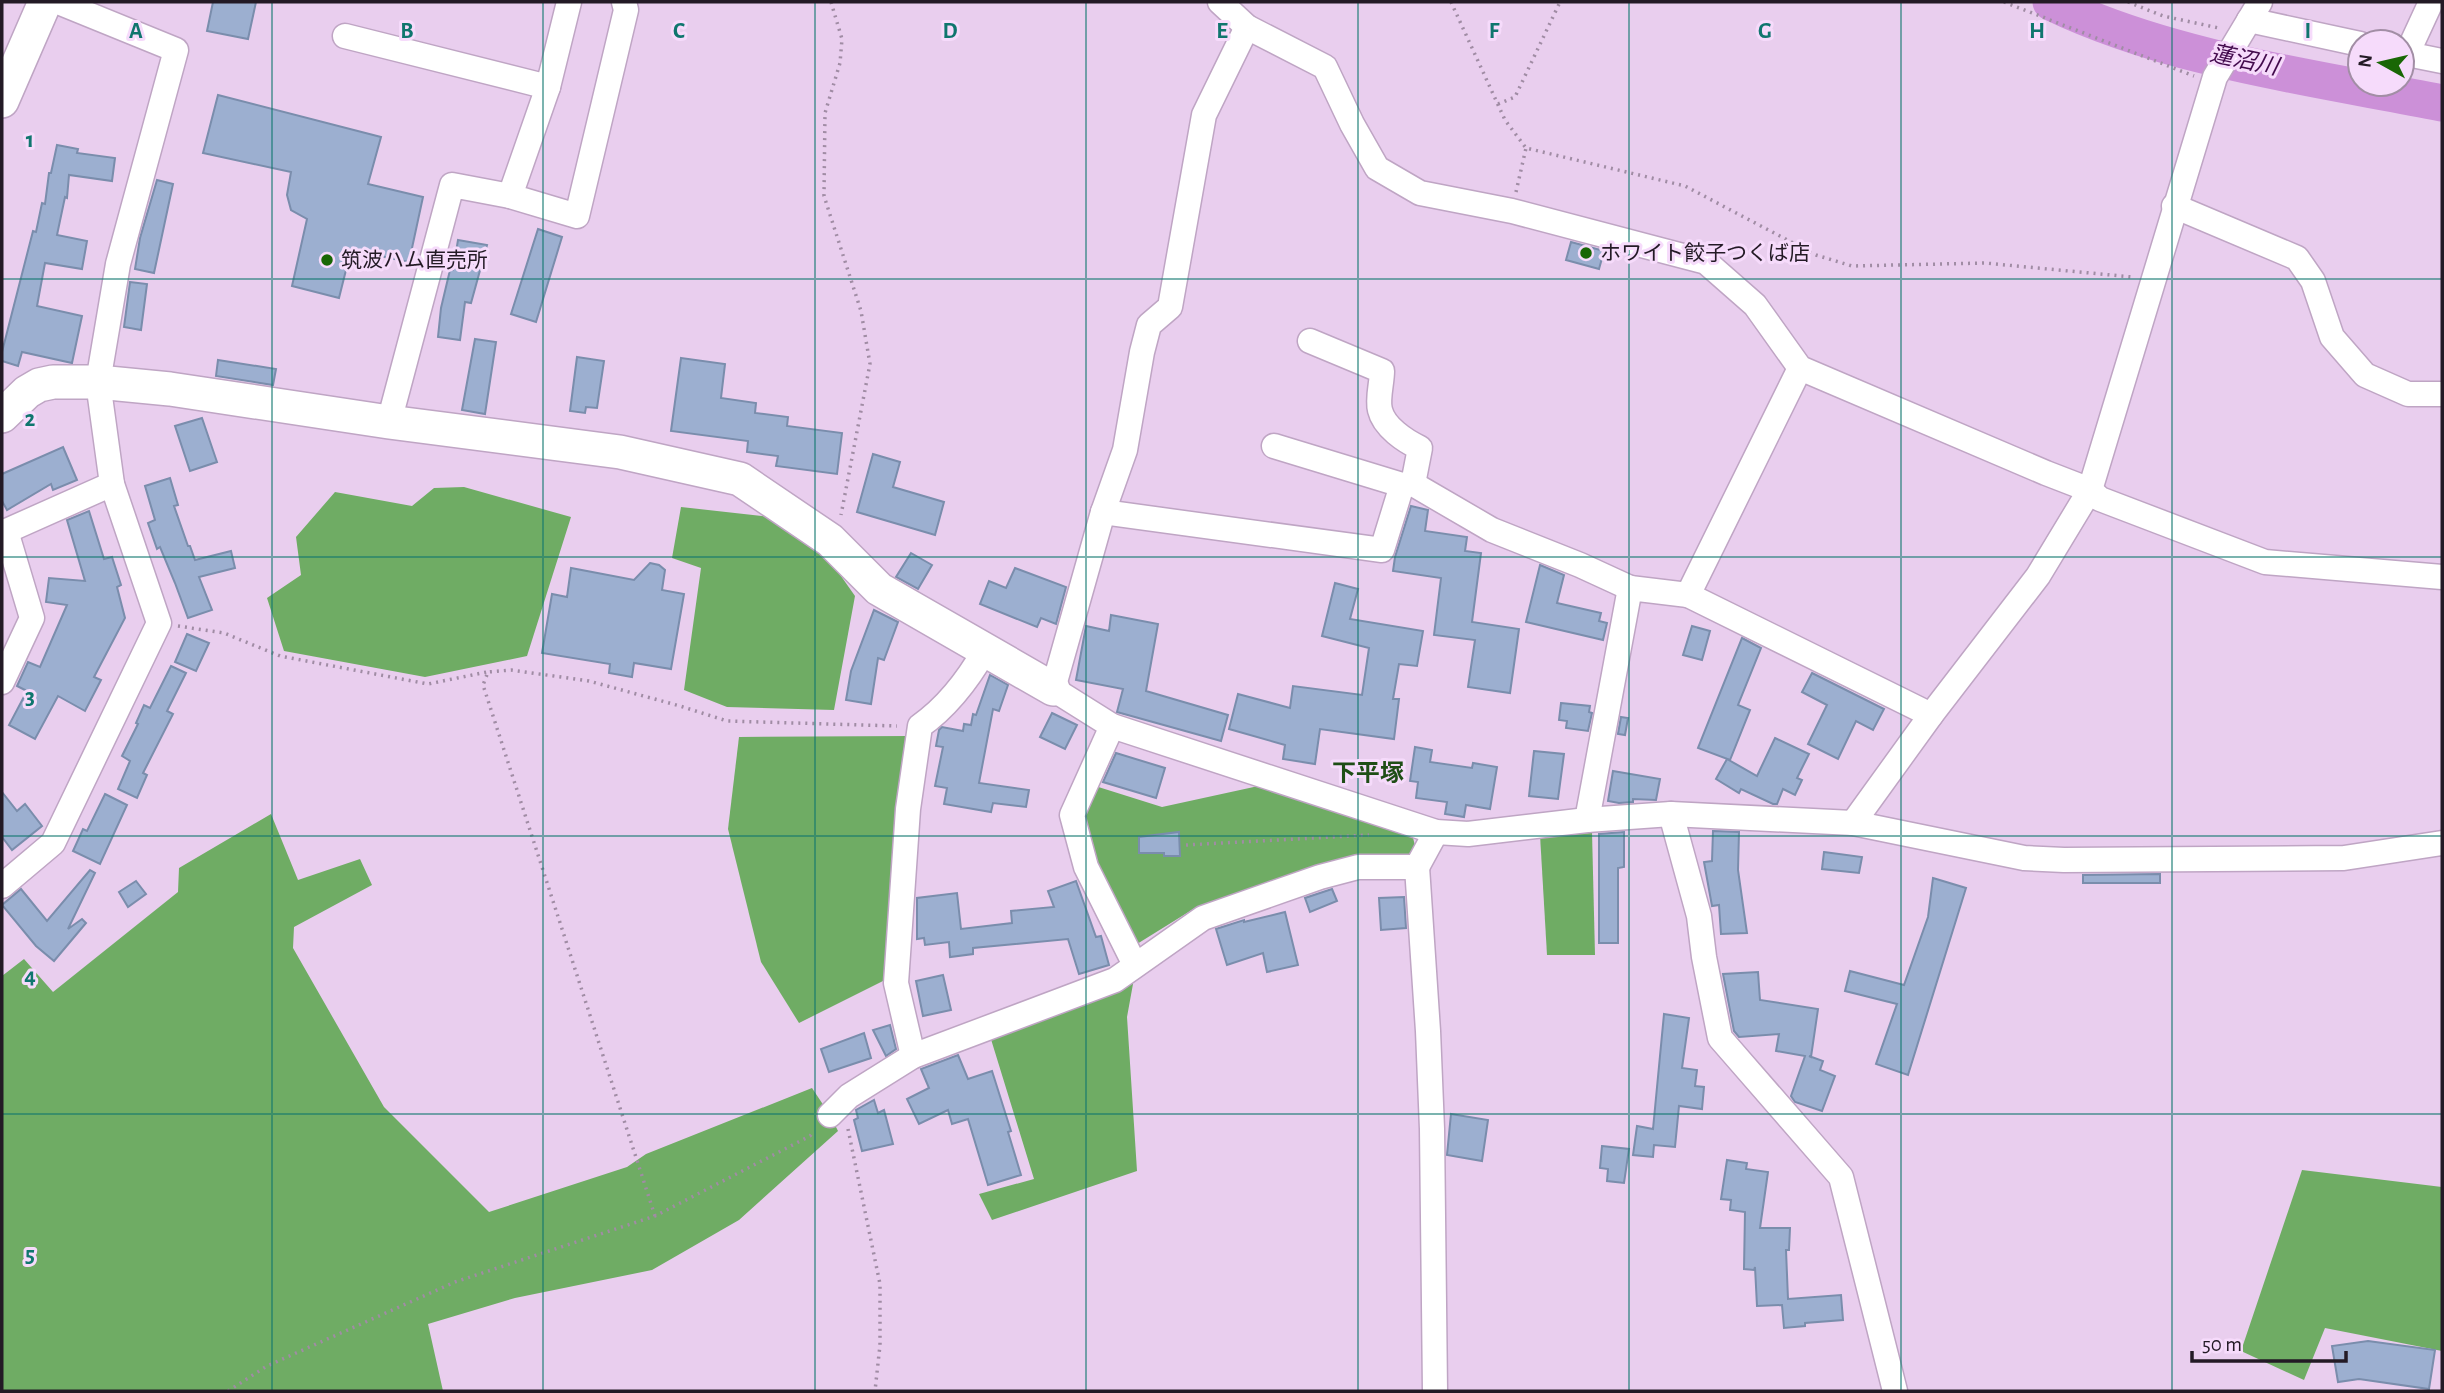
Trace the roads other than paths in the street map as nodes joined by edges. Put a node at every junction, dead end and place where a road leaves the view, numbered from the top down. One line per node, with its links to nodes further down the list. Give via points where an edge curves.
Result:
1 (45, 2): 15 (street)
2 (58, 2): 20 (street, via 176,50 118,264)
3 (569, 2): 14 (street)
4 (624, 2): 16 (street, via 626,10 577,216)
5 (1220, 2): 8 (street)
6 (2431, 2): 9 (street)
7 (2248, 23): 11 (street); 17 (street, via 2214,80)
8 (1247, 27): 19 (street, via 1325,67 1377,168 1420,193 1512,211 1706,262 1755,305); 28 (street, via 1203,116 1170,307 1150,325 1125,450)
9 (2416, 30)
10 (345, 36): 14 (street)
11 (2346, 41)
12 (2416, 56): 13 (street)
13 (2442, 61)
14 (548, 87): 16 (street)
15 (2, 101)
16 (510, 196): 23 (street, via 452,185)
17 (2174, 206): 21 (street, via 2297,258 2313,281 2332,337 2365,375 2408,394); 27 (street)
18 (1310, 341): 26 (street, via 1382,371 1380,410 1388,425 1420,448)
19 (1800, 368): 27 (street); 32 (street)
20 (98, 382): 22 (street, via 38,385); 23 (street); 25 (street)
21 (2442, 394)
22 (2, 416)
23 (389, 422): 33 (street, via 620,452 740,479 830,540 879,589)
24 (1273, 446): 26 (street)
25 (112, 484): 29 (street); 44 (street, via 159,623 53,843)
26 (1407, 484): 28 (street, via 1382,550); 31 (street, via 1492,530)
27 (2090, 490): 30 (street, via 2100,499 2265,562); 36 (street, via 2038,576)
28 (1103, 512): 35 (street)
29 (4, 532): 34 (street, via 32,618)
30 (2442, 577)
31 (1630, 588): 32 (street); 39 (street)
32 (1688, 595): 36 (street)
33 (985, 650): 35 (street); 46 (street, via 935,716 920,726 908,809 896,983)
34 (2, 682)
35 (1053, 689): 37 (street)
36 (1931, 715): 40 (street)
37 (1112, 726): 41 (street); 45 (street, via 1072,815 1086,867)
38 (1671, 814): 39 (street); 40 (street); 49 (street, via 1699,916 1720,1038 1841,1177)
39 (1587, 820): 41 (street, via 1468,834)
40 (1853, 823): 42 (street, via 2024,859 2344,858)
41 (1436, 832): 43 (street)
42 (2442, 843)
43 (1417, 867): 45 (street, via 1358,867 1216,913); 48 (street, via 1432,1129)
44 (2, 886)
45 (1135, 965): 46 (street, via 1115,980)
46 (912, 1056): 47 (street, via 849,1096)
47 (830, 1115)
48 (1435, 1391)
49 (1895, 1391)

